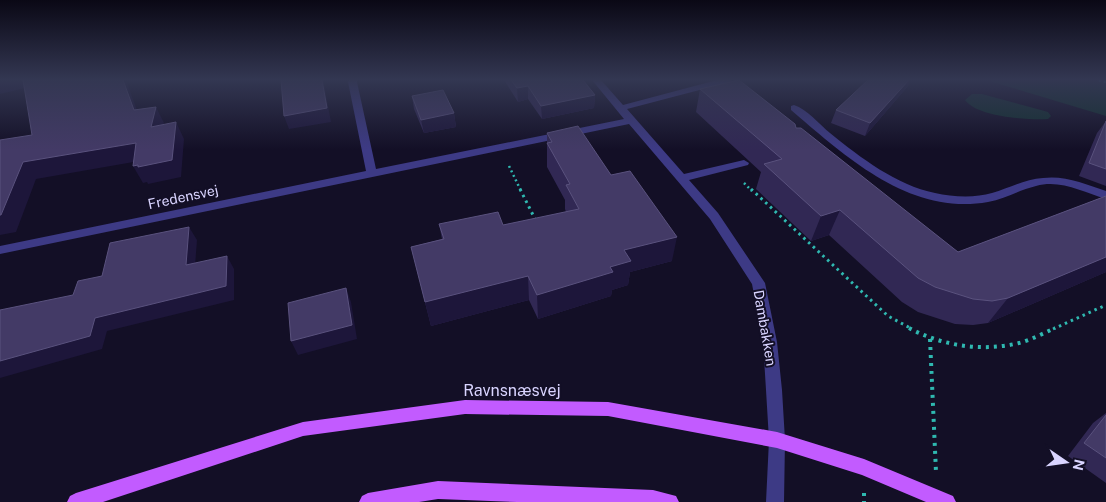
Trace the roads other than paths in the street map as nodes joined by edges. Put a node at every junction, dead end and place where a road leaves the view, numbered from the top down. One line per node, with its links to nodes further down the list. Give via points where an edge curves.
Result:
1 (357, 103): 10 (street)
2 (617, 103): 4 (street, Dambakken)
3 (638, 103): 4 (street)
4 (621, 108): 6 (street, Dambakken)
5 (794, 108): 7 (street)
6 (632, 120): 10 (street, Fredensvej); 11 (street, Dambakken)
7 (833, 140): 8 (street); 12 (street, via 879,174 904,187 934,196 963,200 988,198 1038,182 1056,181)
8 (817, 144)
9 (744, 163): 11 (street)
10 (372, 174): 13 (street, Fredensvej)
11 (682, 178): 14 (street, Dambakken, via 719,224 758,283 770,342)
12 (1106, 195)
13 (0, 250)
14 (777, 440): 15 (main road, Ravnsnæsvej, via 864,468); 16 (main road, Ravnsnæsvej, via 608,409 465,407 304,429); 19 (street, Dambakken)
15 (942, 500)
16 (76, 502)
17 (368, 502): 18 (main road, via 438,490)
18 (670, 502)
19 (775, 502)

